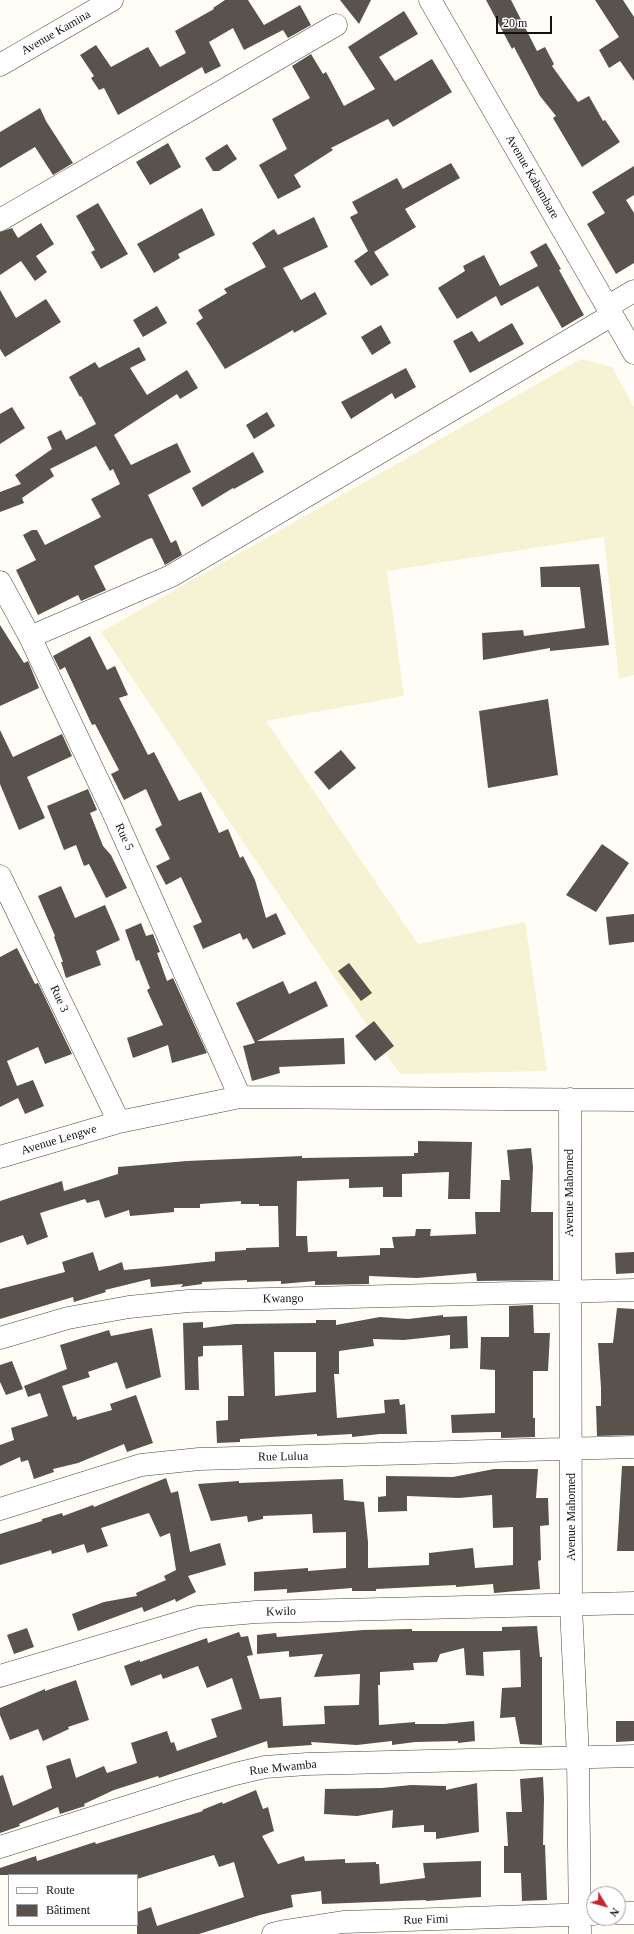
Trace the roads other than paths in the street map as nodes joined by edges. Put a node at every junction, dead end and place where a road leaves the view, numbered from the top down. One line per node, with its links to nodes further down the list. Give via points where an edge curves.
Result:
1 (112, 0): 4 (street, Avenue Kamina)
2 (430, 0): 7 (street, Avenue Kabambare)
3 (336, 25): 5 (street)
4 (0, 65)
5 (0, 220)
6 (634, 291): 7 (street)
7 (609, 311): 8 (street, Avenue Kabambare); 10 (street, via 171,576)
8 (634, 353)
9 (0, 582): 10 (street, Rue 5)
10 (30, 638): 12 (street, Rue 5, via 112,810)
11 (0, 876): 15 (street, Rue 3)
12 (240, 1097): 13 (street, Avenue Lengwe); 15 (street, Avenue Lengwe)
13 (570, 1099): 14 (street, Avenue Lengwe); 18 (street, Avenue Mahomed)
14 (634, 1100)
15 (118, 1122): 16 (street, Avenue Lengwe)
16 (0, 1157)
17 (634, 1290): 18 (street, Kwango)
18 (569, 1293): 19 (street, Kwango, via 188,1300 68,1318); 21 (street, Avenue Mahomed)
19 (0, 1338)
20 (634, 1447): 21 (street, Rue Lulua)
21 (572, 1448): 22 (street, Rue Lulua, via 199,1459 141,1465); 24 (street, Avenue Mahomed)
22 (0, 1509)
23 (634, 1603): 24 (street, Kwilo)
24 (571, 1606): 25 (street, Kwilo, via 256,1612 198,1617); 27 (street, Avenue Mahomed)
25 (0, 1676)
26 (634, 1756): 27 (street, Rue Mwamba)
27 (578, 1758): 28 (street, Rue Mwamba, via 265,1767 180,1790); 29 (street, Avenue Mahomed)
28 (0, 1848)
29 (585, 1921): 30 (street, Rue Fimi, via 343,1922)
30 (273, 1934)

